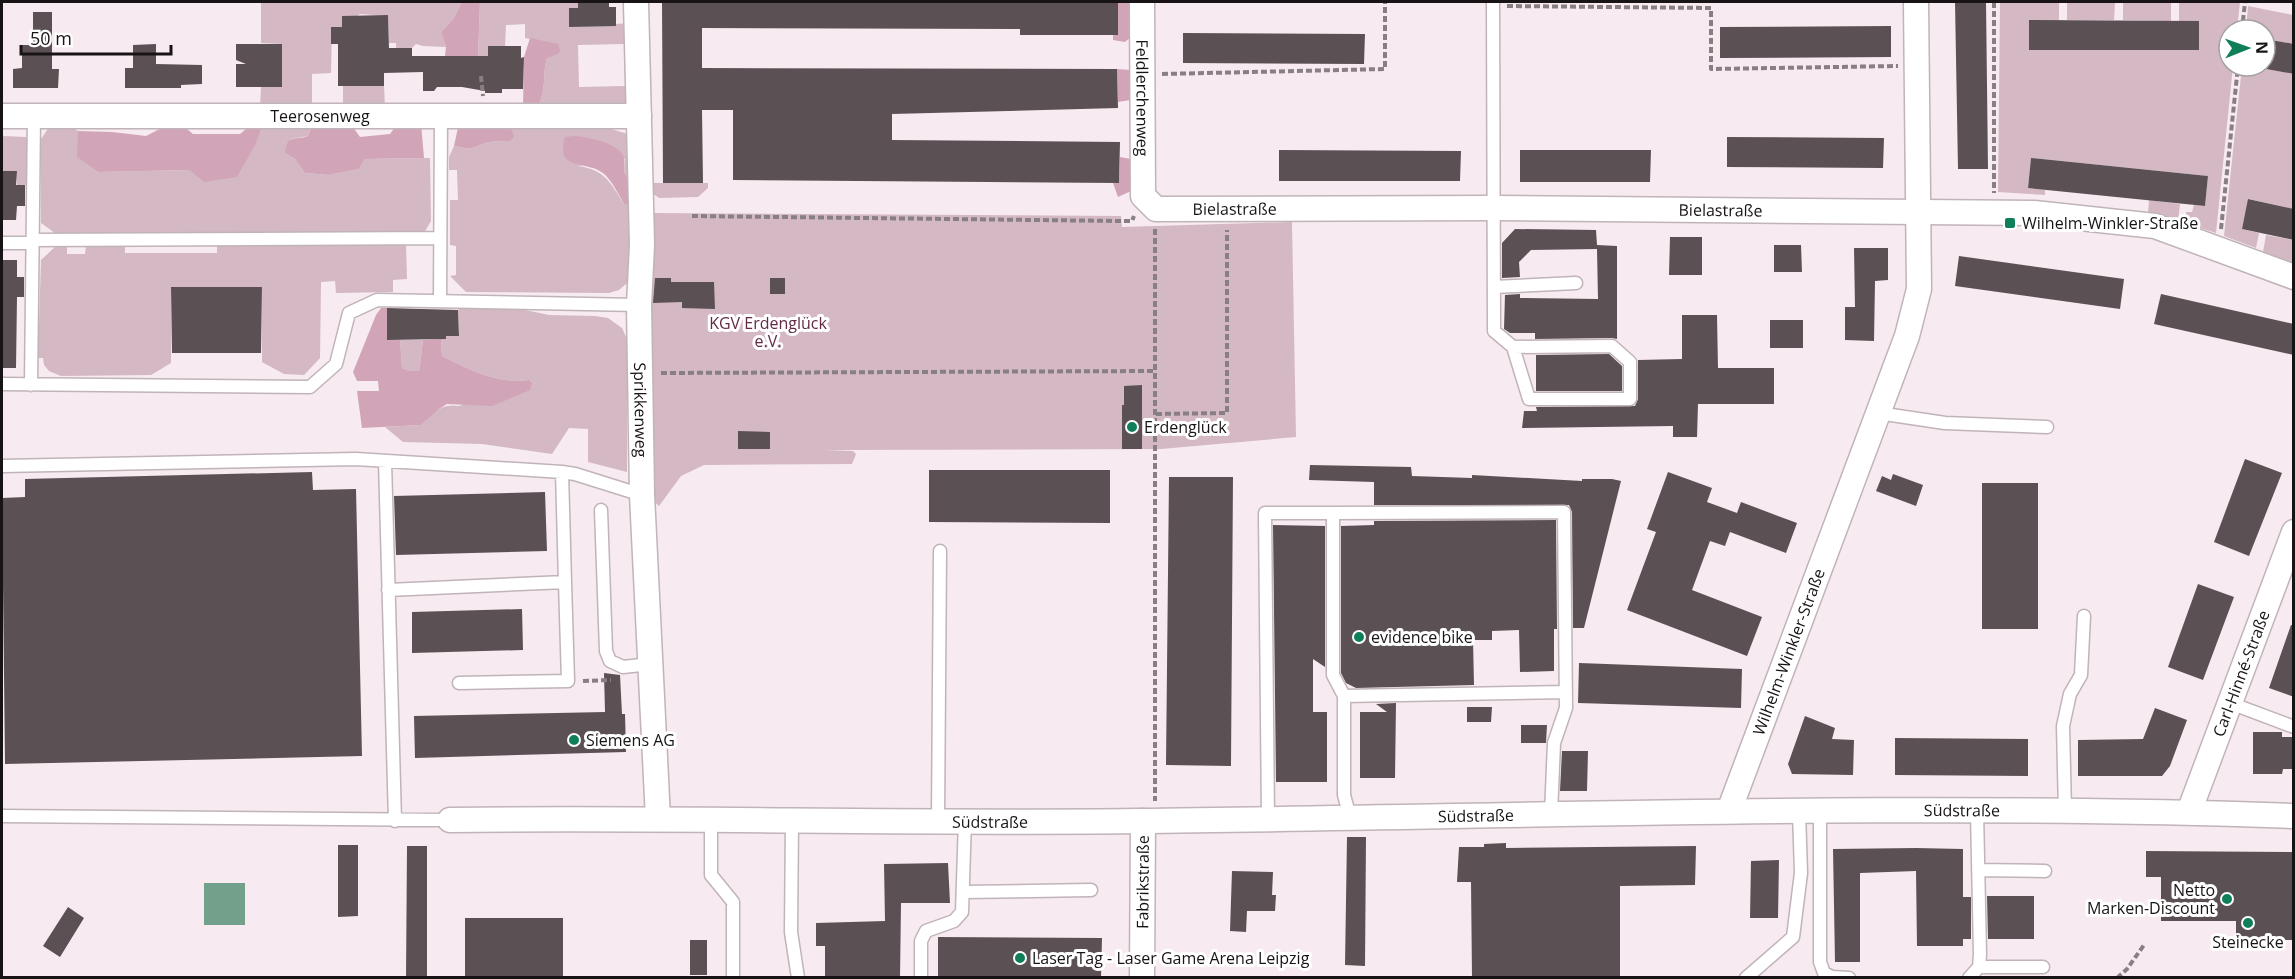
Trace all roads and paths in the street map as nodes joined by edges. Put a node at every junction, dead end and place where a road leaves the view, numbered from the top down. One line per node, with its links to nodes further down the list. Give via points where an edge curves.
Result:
1 (636, 2): 15 (street, Sprikkenweg)
2 (1143, 2): 10 (street, Feldlerchenweg)
3 (1385, 2): 10 (path, via 1385,69)
4 (1916, 2): 9 (street, Wilhelm-Winkler-Straße)
5 (1994, 2): 19 (path)
6 (2245, 2): 8 (path)
7 (1493, 4): 9 (path, via 1711,8 1711,69); 17 (lane)
8 (2243, 18)
9 (1917, 65): 20 (street, Wilhelm-Winkler-Straße)
10 (1142, 75): 16 (street, Feldlerchenweg)
11 (2237, 78): 25 (path)
12 (2, 116): 13 (street, Teerosenweg)
13 (34, 116): 14 (street, Teerosenweg); 23 (lane)
14 (441, 116): 15 (street, Teerosenweg); 22 (lane)
15 (639, 116): 30 (street, Sprikkenweg)
16 (1150, 202): 18 (street, Bielastraße); 21 (path, via 1132,221); 32 (path)
17 (1493, 208): 18 (street, Bielastraße); 20 (street, Bielastraße); 28 (lane)
18 (1226, 209): 37 (path, via 1227,413)
19 (1994, 211): 20 (street, Bielastraße); 25 (street, Bielastraße, via 2155,226)
20 (1917, 212): 36 (street, Wilhelm-Winkler-Straße, via 1919,289 1907,336)
21 (692, 216)
22 (440, 238): 23 (lane); 29 (lane)
23 (32, 241): 24 (lane); 35 (lane)
24 (2, 243)
25 (2219, 250): 26 (street, Bielastraße)
26 (2294, 277)
27 (1576, 283): 28 (lane)
28 (1494, 287): 31 (lane, via 1494,332)
29 (440, 301): 30 (lane); 35 (lane, via 377,300 349,313 336,364 310,387)
30 (639, 305): 33 (street, Sprikkenweg)
31 (1513, 347): 31 (lane, via 1612,346 1630,362 1630,399 1529,399)
32 (1155, 371): 33 (path); 37 (path)
33 (640, 373): 42 (street, Sprikkenweg)
34 (2, 384): 35 (lane)
35 (31, 385)
36 (1878, 412): 38 (lane, via 1945,423); 56 (street, Wilhelm-Winkler-Straße)
37 (1156, 414): 72 (path)
38 (2047, 427)
39 (385, 461): 40 (lane); 41 (lane); 48 (lane)
40 (2, 466)
41 (562, 472): 42 (lane); 47 (lane)
42 (642, 495): 50 (street, Sprikkenweg)
43 (600, 510): 50 (lane, via 606,651 610,661 623,667)
44 (1333, 513): 52 (lane, via 1564,512); 53 (lane, via 1333,675); 65 (lane, via 1265,513)
45 (2294, 532): 54 (street, Carl-Hinné-Straße)
46 (940, 551): 70 (lane)
47 (565, 582): 48 (lane); 51 (lane, via 568,681)
48 (388, 590): 73 (lane)
49 (2084, 616): 59 (lane, via 2081,675 2070,693 2062,726)
50 (650, 664): 66 (street, Sprikkenweg)
51 (459, 683)
52 (1566, 692): 53 (lane); 61 (lane, via 1566,708 1554,743)
53 (1344, 696): 64 (lane, via 1344,795)
54 (2230, 703): 55 (lane); 60 (street, Carl-Hinné-Straße)
55 (2294, 727)
56 (1729, 811): 57 (street, Südstraße); 61 (street, Südstraße)
57 (1810, 812): 58 (street, Südstraße); 85 (lane, via 1793,936); 86 (lane, via 1820,962 1824,973)
58 (1977, 812): 59 (street, Südstraße); 74 (lane)
59 (2065, 812): 60 (street, Südstraße)
60 (2189, 812): 63 (street, Südstraße)
61 (1551, 814): 64 (street, Südstraße)
62 (2, 816): 73 (lane)
63 (2294, 816)
64 (1350, 817): 65 (street, Südstraße)
65 (1268, 818): 72 (street, Südstraße)
66 (658, 819): 67 (street, Südstraße); 68 (street, Südstraße)
67 (711, 819): 69 (street, Südstraße); 81 (lane, via 711,875 733,902)
68 (450, 820): 73 (lane)
69 (792, 820): 70 (street, Südstraße); 82 (lane, via 791,932)
70 (938, 820): 71 (street, Südstraße)
71 (965, 820): 72 (street, Südstraße); 77 (lane)
72 (1149, 820): 84 (street, Fabrikstraße)
73 (395, 821)
74 (1978, 870): 75 (lane); 79 (lane)
75 (2045, 871)
76 (1091, 890): 77 (lane)
77 (963, 891): 83 (lane, via 962,912 954,921 926,931 921,941)
78 (2144, 945): 88 (path)
79 (1979, 967): 80 (lane); 87 (lane)
80 (2043, 967)
81 (733, 978)
82 (798, 978)
83 (921, 978)
84 (1142, 978)
85 (1746, 978)
86 (1849, 978)
87 (1969, 978)
88 (2117, 978)

